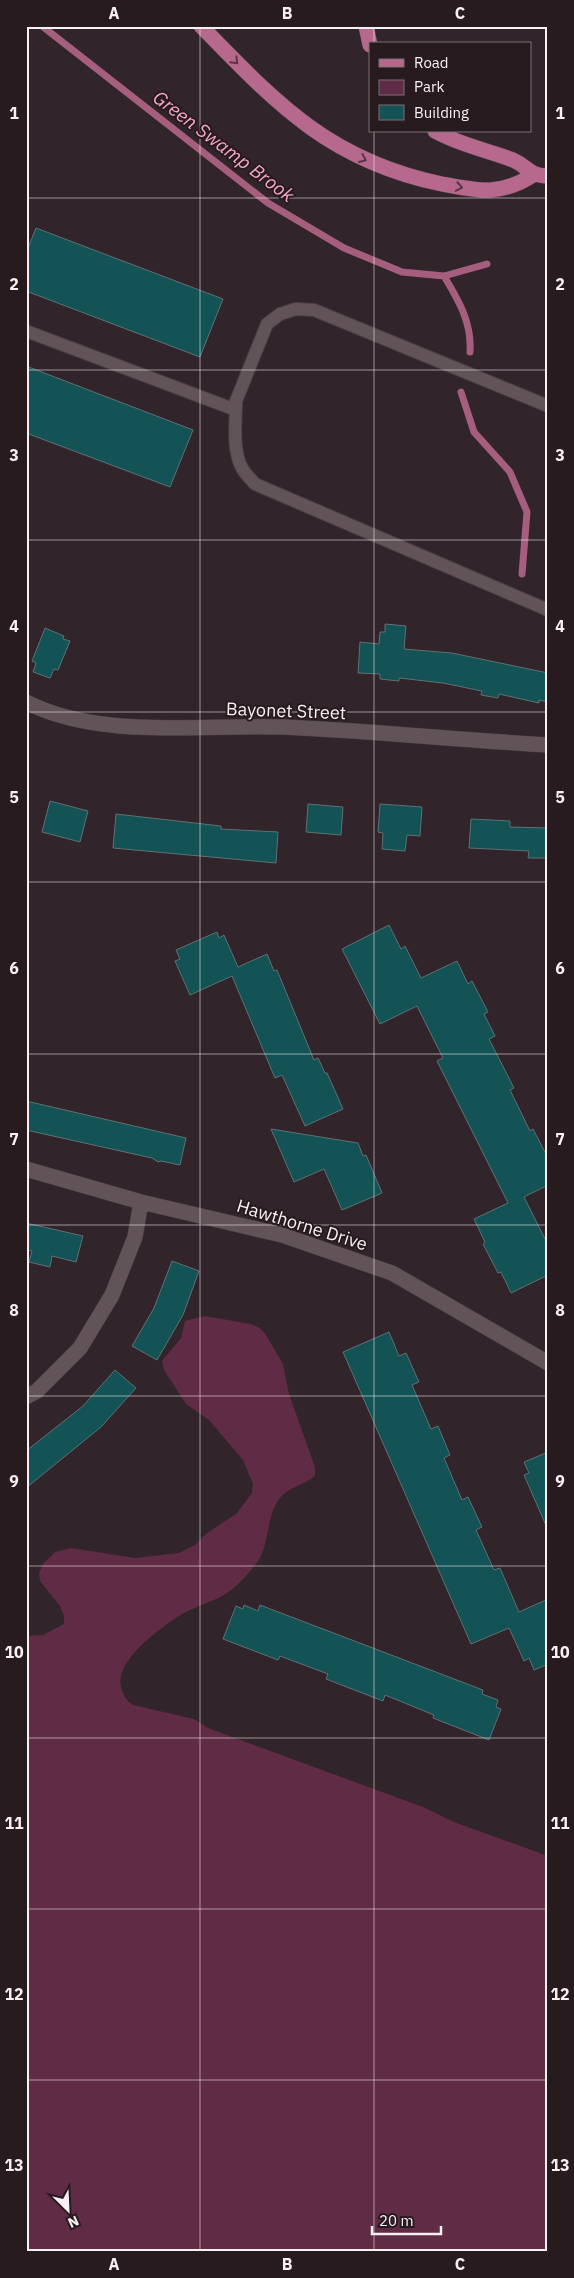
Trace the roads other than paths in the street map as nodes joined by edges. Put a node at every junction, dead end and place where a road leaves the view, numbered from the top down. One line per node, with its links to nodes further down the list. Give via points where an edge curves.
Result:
1 (201, 26): 5 (main road, one-way to 5, via 286,111 354,155 411,178 488,191 508,188)
2 (366, 26): 3 (main road)
3 (369, 42)
4 (437, 132): 5 (main road, via 512,160)
5 (541, 176)
6 (26, 331): 8 (lane)
7 (548, 406): 8 (lane, via 314,310 296,309 280,314 267,324 236,401)
8 (236, 410): 9 (lane, via 236,449 242,468 256,484)
9 (548, 610)
10 (26, 702): 11 (street, Bayonet Street, via 102,726 283,727)
11 (548, 745)
12 (26, 1169): 13 (street, Hawthorne Drive)
13 (141, 1202): 14 (street, Hawthorne Drive, via 282,1234 392,1273); 15 (street, via 134,1237 112,1295 80,1348 37,1391)
14 (548, 1363)
15 (26, 1397)

